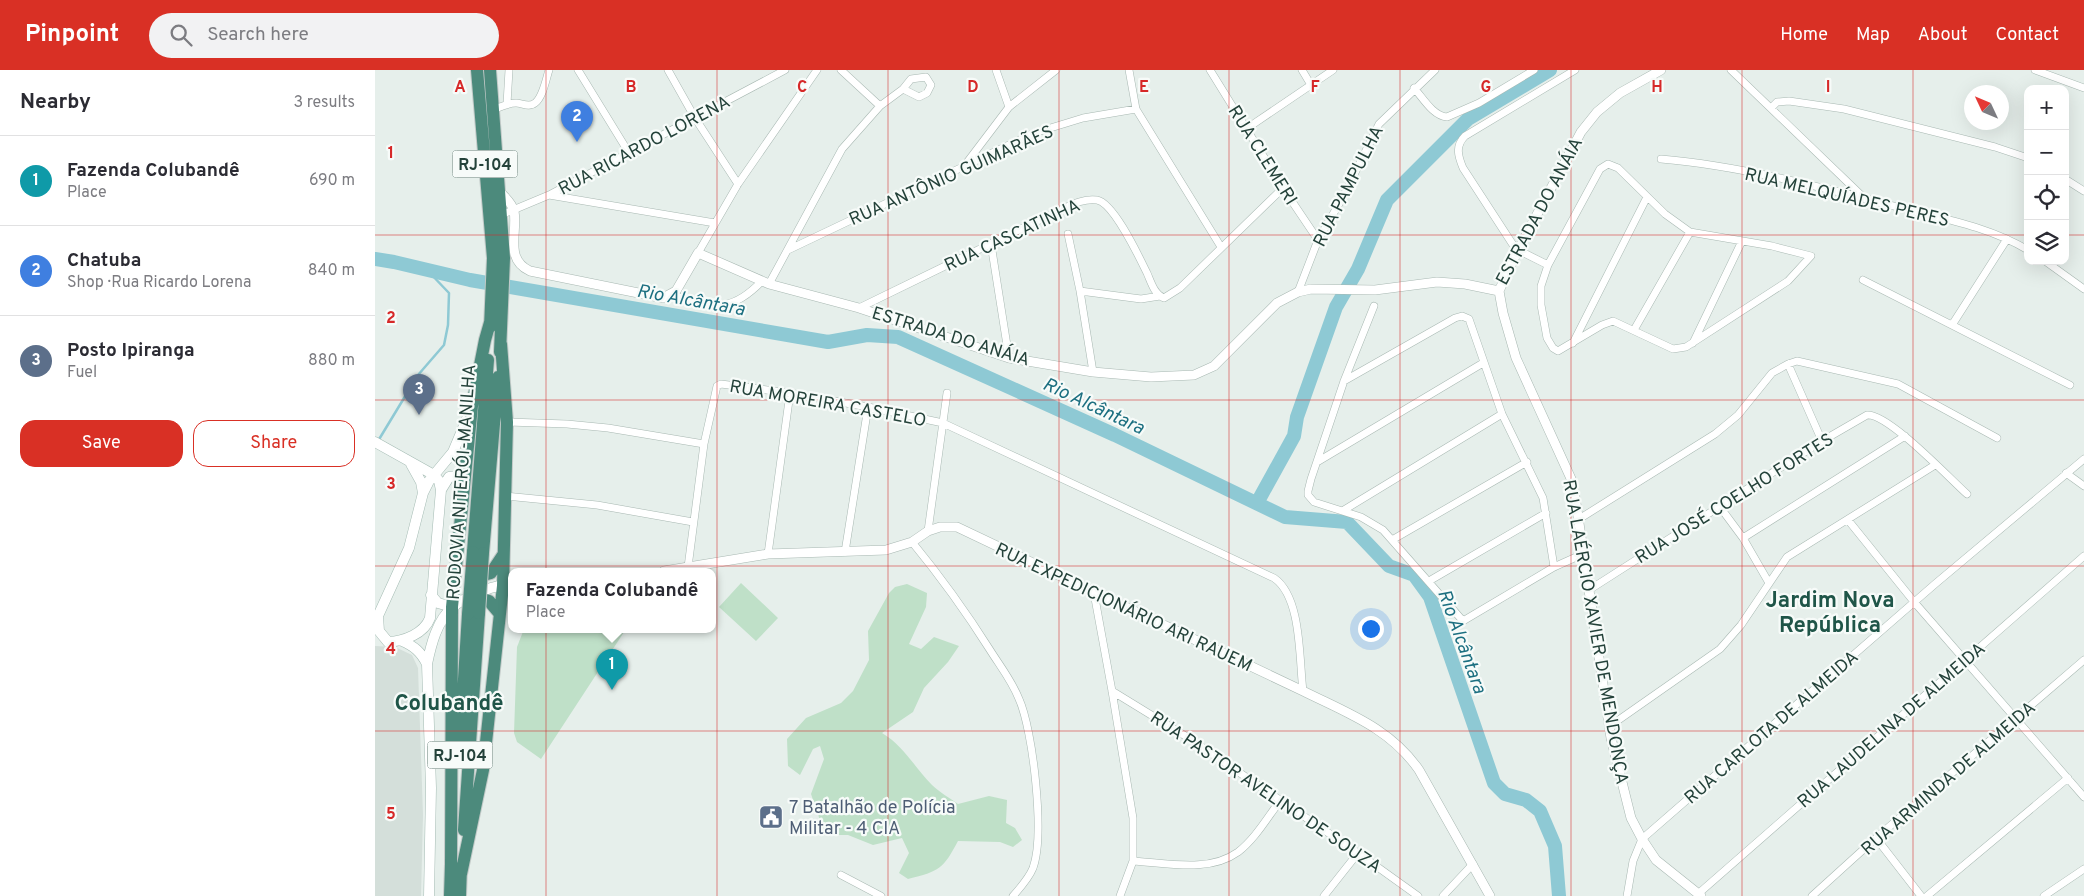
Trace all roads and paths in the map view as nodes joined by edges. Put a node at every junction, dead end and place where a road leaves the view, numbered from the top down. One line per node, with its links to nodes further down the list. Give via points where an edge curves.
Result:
1 (477, 70): 60 (highway, RODOVIA NITERÓI-MANILHA / RJ-104)
2 (490, 70): 31 (highway, RODOVIA NITERÓI-MANILHA / RJ-104)
3 (509, 70): 26 (street)
4 (549, 70): 26 (street, via 535,103 530,106)
5 (578, 70): 34 (street)
6 (668, 70): 32 (street)
7 (785, 70): 32 (street, RUA RICARDO LORENA)
8 (817, 70): 39 (street)
9 (841, 70): 27 (street)
10 (997, 70): 28 (street)
11 (1056, 70): 28 (street)
12 (1129, 70): 30 (street)
13 (1210, 70): 33 (street, RUA CLEMERI)
14 (1302, 70): 22 (street)
15 (1333, 70): 22 (street)
16 (1435, 70): 23 (street, RUA PAMPULHA)
17 (1534, 70): 23 (street, via 1479,103 1447,117 1434,111)
18 (1575, 70): 58 (street, via 1465,136 1458,146 1463,168)
19 (1661, 70): 58 (street, ESTRADA DO ANÁIA, via 1620,93 1597,112 1579,134)
20 (1731, 70): 29 (street)
21 (2035, 70): 24 (street)
22 (1311, 86): 33 (street)
23 (1414, 88): 51 (street, RUA PAMPULHA, via 1379,124)
24 (2084, 88)
25 (903, 89): 27 (street)
26 (507, 104): 31 (street)
27 (880, 106): 57 (street, via 842,149)
28 (1009, 107): 37 (street)
29 (1771, 108): 35 (street, via 1777,102 1789,100 1844,108); 44 (street)
30 (1136, 109): 37 (street, RUA ANTÔNIO GUIMARÃES, via 1083,118 1034,133); 55 (street)
31 (493, 110): 42 (highway, RODOVIA NITERÓI-MANILHA / RJ-104)
32 (695, 118): 34 (street, RUA RICARDO LORENA); 39 (street)
33 (1246, 129): 40 (street, RUA CLEMERI)
34 (629, 153): 43 (street, RUA RICARDO LORENA)
35 (2024, 157)
36 (1661, 159): 44 (street, RUA MELQUÍADES PERES)
37 (964, 166): 57 (street, RUA ANTÔNIO GUIMARÃES)
38 (2069, 181): 41 (street)
39 (738, 184): 48 (street)
40 (1283, 188): 51 (street, RUA CLEMERI); 55 (street)
41 (2084, 190)
42 (499, 192): 46 (street); 47 (highway, RODOVIA NITERÓI-MANILHA / RJ-104)
43 (549, 195): 46 (street, RUA RICARDO LORENA); 48 (street)
44 (1862, 196): 52 (street, RUA MELQUÍADES PERES, via 1975,226)
45 (1647, 197): 49 (street); 61 (street, via 1617,168 1608,164 1603,166); 76 (street)
46 (514, 210): 47 (street, RUA RICARDO LORENA); 69 (street, via 514,245 517,261 524,268 656,298)
47 (501, 215): 60 (highway, RODOVIA NITERÓI-MANILHA / RJ-104)
48 (715, 223): 59 (street)
49 (1690, 232): 53 (street); 75 (street)
50 (1068, 234): 66 (street)
51 (1318, 240): 68 (street, RUA PAMPULHA)
52 (2007, 240): 56 (street, RUA MELQUÍADES PERES); 74 (street)
53 (1742, 241): 78 (street); 78 (street, via 1811,256 1788,281)
54 (991, 244): 70 (street, RUA CASCATINHA, via 1085,200 1103,202 1113,212); 72 (street, RUA CASCATINHA); 79 (street)
55 (1221, 247): 70 (street, via 1180,288 1170,296)
56 (2024, 248)
57 (788, 250): 64 (street)
58 (1517, 250): 61 (street); 67 (street, ESTRADA DO ANÁIA)
59 (697, 253): 64 (street, ESTRADA DO ANÁIA); 69 (street)
60 (499, 258): 73 (highway, RODOVIA NITERÓI-MANILHA / RJ-104)
61 (1548, 265): 76 (street, via 1541,286 1547,338 1558,351)
62 (2051, 265): 65 (street)
63 (1863, 280): 74 (street)
64 (765, 283): 69 (street, via 725,306); 72 (street, ESTRADA DO ANÁIA)
65 (2084, 289)
66 (1080, 291): 70 (street, via 1141,299); 82 (street)
67 (1499, 291): 68 (street, ESTRADA DO ANÁIA, via 1437,282 1375,290 1332,288); 113 (street, RUA LAÉRCIO XAVIER DE MENDONÇA, via 1516,358 1570,476)
68 (1298, 292): 82 (street, ESTRADA DO ANÁIA, via 1277,303 1207,371 1194,375 1151,377)
69 (671, 295)
70 (1160, 296)
71 (1374, 306): 83 (street)
72 (859, 308): 79 (street, ESTRADA DO ANÁIA)
73 (495, 313): 77 (highway, RODOVIA NITERÓI-MANILHA / RJ-104); 87 (highway, via 485,340); 121 (highway, RODOVIA NITERÓI-MANILHA / RJ-104)
74 (1952, 325): 84 (street)
75 (1635, 330): 76 (street, via 1613,321); 78 (street, via 1673,349)
76 (1572, 343)
77 (501, 344): 90 (highway); 121 (highway, RODOVIA NITERÓI-MANILHA / RJ-104)
78 (1693, 344)
79 (1009, 358): 82 (street, ESTRADA DO ANÁIA)
80 (1483, 363): 83 (street, via 1471,323 1462,316); 89 (street); 98 (street)
81 (1788, 364): 93 (street, via 1802,362 1898,384); 94 (street); 113 (street, via 1772,372 1726,426)
82 (1093, 372)
83 (1344, 381): 98 (street)
84 (2070, 385)
85 (790, 393): 88 (street, RUA MOREIRA CASTELO); 96 (street, RUA MOREIRA CASTELO, via 721,384 715,389); 123 (street)
86 (947, 393): 91 (street)
87 (472, 406): 103 (main road, via 453,452); 104 (highway)
88 (868, 406): 91 (street, RUA MOREIRA CASTELO); 120 (street)
89 (1502, 414): 99 (street); 111 (street)
90 (507, 422): 96 (street, via 608,428); 109 (highway)
91 (943, 423): 116 (street); 146 (street, RUA MOREIRA CASTELO, via 1278,581 1287,591 1292,607)
92 (1905, 436): 94 (street, RUA JOSÉ COELHO FORTES, via 1880,418 1867,415); 101 (street); 117 (street)
93 (1997, 438)
94 (1822, 440): 110 (street, RUA JOSÉ COELHO FORTES)
95 (375, 442): 100 (main road)
96 (704, 444): 115 (street)
97 (2084, 459): 102 (street, RUA CARLOTA DE ALMEIDA)
98 (1317, 462): 111 (street, via 1308,491 1310,499 1319,505)
99 (1527, 462): 112 (street); 118 (street)
100 (411, 464): 103 (main road); 107 (main road)
101 (1935, 465): 108 (street); 114 (street)
102 (2066, 473): 105 (street); 138 (street, RUA CARLOTA DE ALMEIDA)
103 (434, 475): 106 (main road); 107 (main road)
104 (463, 481): 106 (main road, via 457,476 449,477); 126 (highway)
105 (2084, 486)
106 (441, 490): 107 (main road, via 432,486); 136 (main road)
107 (423, 493): 141 (main road, via 409,548 379,616 379,631 385,639 388,642)
108 (1967, 494)
109 (505, 496): 115 (street, via 597,505); 122 (highway)
110 (1719, 508): 117 (street); 134 (street, RUA JOSÉ COELHO FORTES)
111 (1344, 510): 118 (street, via 1373,523)
112 (1546, 513): 128 (street); 131 (street)
113 (1579, 519): 124 (street, RUA LAÉRCIO XAVIER DE MENDONÇA)
114 (1848, 520): 132 (street, via 1787,558); 138 (street)
115 (693, 522): 127 (street)
116 (928, 531): 119 (street, RUA EXPEDICIONÁRIO ARI RAUEM); 135 (street, RUA EXPEDICIONÁRIO ARI RAUEM, via 957,527)
117 (1743, 538): 132 (street)
118 (1392, 540): 131 (street)
119 (912, 542): 120 (street, RUA EXPEDICIONÁRIO ARI RAUEM, via 886,550); 166 (street, via 974,624 1012,684 1024,712 1038,802 1038,832 1033,867)
120 (845, 552): 123 (street, RUA EXPEDICIONÁRIO ARI RAUEM)
121 (478, 553): 158 (highway, RODOVIA NITERÓI-MANILHA / RJ-104, bridge)
122 (504, 554): 130 (highway, via 491,573); 133 (highway)
123 (768, 554): 127 (street, RUA EXPEDICIONÁRIO ARI RAUEM)
124 (1583, 554): 128 (street); 134 (street, RUA LAÉRCIO XAVIER DE MENDONÇA)
125 (2084, 556): 142 (street, RUA LAUDELINA DE ALMEIDA)
126 (456, 558): 130 (main road); 139 (highway)
127 (688, 567): 129 (street, RUA EXPEDICIONÁRIO ARI RAUEM)
128 (1554, 567): 131 (street, via 1463,621)
129 (682, 568)
130 (476, 577): 133 (main road)
131 (1429, 581)
132 (1769, 583): 148 (street, via 1741,625 1720,649)
133 (503, 586): 137 (main road); 140 (highway)
134 (1589, 590): 148 (street, RUA LAÉRCIO XAVIER DE MENDONÇA)
135 (1094, 593): 145 (street); 146 (street, RUA EXPEDICIONÁRIO ARI RAUEM)
136 (431, 595): 139 (main road, via 438,603); 141 (main road, via 426,625)
137 (473, 596): 139 (main road); 140 (highway, via 489,601)
138 (1915, 602): 142 (street); 153 (street, RUA CARLOTA DE ALMEIDA)
139 (452, 607): 144 (main road, via 434,637); 158 (highway)
140 (500, 614): 158 (highway, via 483,770)
141 (402, 641): 144 (main road, via 416,649)
142 (1965, 660): 147 (street); 161 (street, RUA LAUDELINA DE ALMEIDA)
143 (2084, 660): 147 (street, RUA ARMINDA DE ALMEIDA)
144 (427, 664): 162 (main road, via 431,788)
145 (1112, 691): 151 (street, RUA PASTOR AVELINO DE SOUZA, via 1180,732); 155 (street, via 1133,818)
146 (1303, 691): 156 (street, RUA EXPEDICIONÁRIO ARI RAUEM, via 1375,728 1400,746 1419,770)
147 (2017, 719): 149 (street); 152 (street, RUA ARMINDA DE ALMEIDA)
148 (1610, 726): 153 (street, RUA LAÉRCIO XAVIER DE MENDONÇA, via 1627,804)
149 (2068, 778): 150 (street); 174 (street)
150 (2084, 798)
151 (1280, 802): 154 (street, RUA PASTOR AVELINO DE SOUZA); 155 (street, via 1247,844 1223,861 1207,865)
152 (1876, 838): 160 (street, RUA ARMINDA DE ALMEIDA); 173 (street)
153 (1642, 839): 161 (street, RUA LAÉRCIO XAVIER DE MENDONÇA, via 1665,868); 172 (street, via 1633,861)
154 (1358, 853): 168 (street); 169 (street, RUA PASTOR AVELINO DE SOUZA)
155 (1133, 861): 167 (street)
156 (1473, 864): 170 (street); 171 (street, RUA EXPEDICIONÁRIO ARI RAUEM)
157 (2084, 869): 175 (street)
158 (456, 872): 163 (highway, RODOVIA NITERÓI-MANILHA / RJ-104); 164 (highway, RODOVIA NITERÓI-MANILHA / RJ-104)
159 (841, 874): 165 (street)
160 (1817, 894)
161 (1700, 895)
162 (429, 896)
163 (450, 896)
164 (460, 896)
165 (881, 896)
166 (1013, 896)
167 (1121, 896)
168 (1324, 896)
169 (1418, 896)
170 (1443, 896)
171 (1490, 896)
172 (1627, 896)
173 (1921, 896)
174 (1927, 896)
175 (2044, 896)

